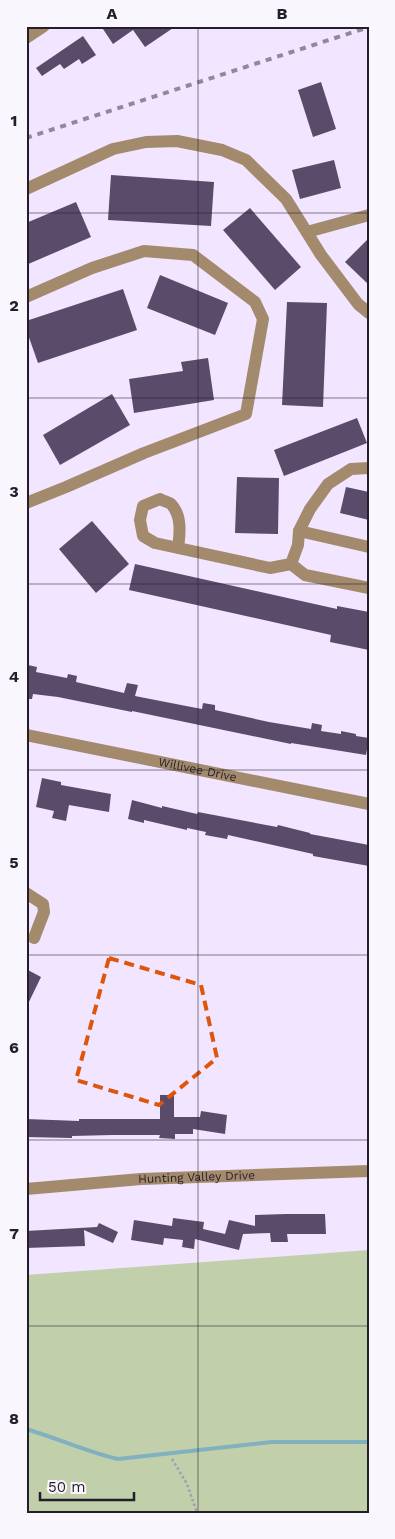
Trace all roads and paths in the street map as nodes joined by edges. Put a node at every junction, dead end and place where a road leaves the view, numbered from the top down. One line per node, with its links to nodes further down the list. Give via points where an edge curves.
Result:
1 (44, 26): 2 (street)
2 (28, 33)
3 (26, 189): 5 (street, via 113,149 146,142 177,141 222,150 246,160 286,199)
4 (369, 215): 5 (street)
5 (307, 232): 7 (street, via 358,304)
6 (26, 297): 9 (street, via 92,268 144,250 193,255 255,302 263,319 246,414)
7 (369, 313)
8 (369, 468): 10 (street, via 351,470 328,484)
9 (26, 503)
10 (298, 531): 11 (street); 13 (street, via 298,545)
11 (369, 547)
12 (178, 548): 13 (street, via 270,568)
13 (291, 564): 14 (street, via 305,575)
14 (369, 588)
15 (26, 735): 16 (street, Willivee Drive)
16 (369, 804)
17 (26, 893): 18 (street, via 43,904 44,912)
18 (34, 938)
19 (369, 1171): 20 (street, Hunting Valley Drive, via 141,1179)
20 (26, 1189)
21 (172, 1459): 22 (path, via 187,1484)
22 (197, 1513)

